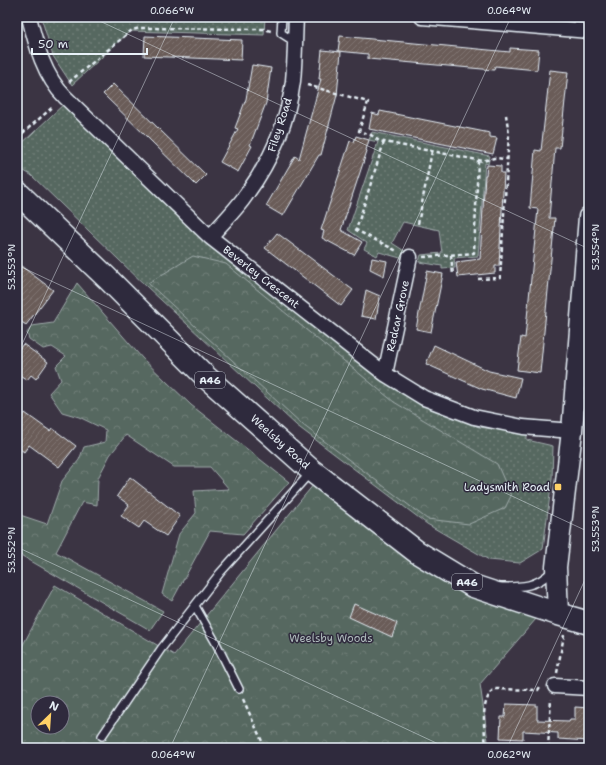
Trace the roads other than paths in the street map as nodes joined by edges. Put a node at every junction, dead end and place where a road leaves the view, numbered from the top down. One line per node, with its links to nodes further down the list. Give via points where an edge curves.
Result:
1 (29, 17): 9 (street, Beverley Crescent, via 41,58 56,88)
2 (282, 17): 6 (lane, via 281,33)
3 (296, 17): 6 (street, Filey Road)
4 (422, 17): 5 (street)
5 (589, 31)
6 (295, 42): 9 (street, Filey Road, via 293,81 274,148 246,196)
7 (17, 192): 13 (main road, Weelsby Road / A46, via 206,377)
8 (589, 217): 12 (street)
9 (210, 237): 11 (street, Beverley Crescent)
10 (410, 257): 11 (street, Redcar Grove)
11 (385, 374): 12 (street, Beverley Crescent, via 424,398 474,417 523,427)
12 (572, 431): 14 (street)
13 (312, 471): 15 (main road, Weelsby Road / A46, via 417,552); 16 (lane, via 220,573)
14 (556, 567): 15 (lane, via 544,579 529,586); 17 (street)
15 (473, 586): 17 (main road, Weelsby Road / A46)
16 (195, 606): 21 (lane); 22 (lane)
17 (558, 614): 18 (main road, Weelsby Road / A46)
18 (589, 623)
19 (548, 686): 20 (street)
20 (589, 688)
21 (239, 689)
22 (102, 736)

